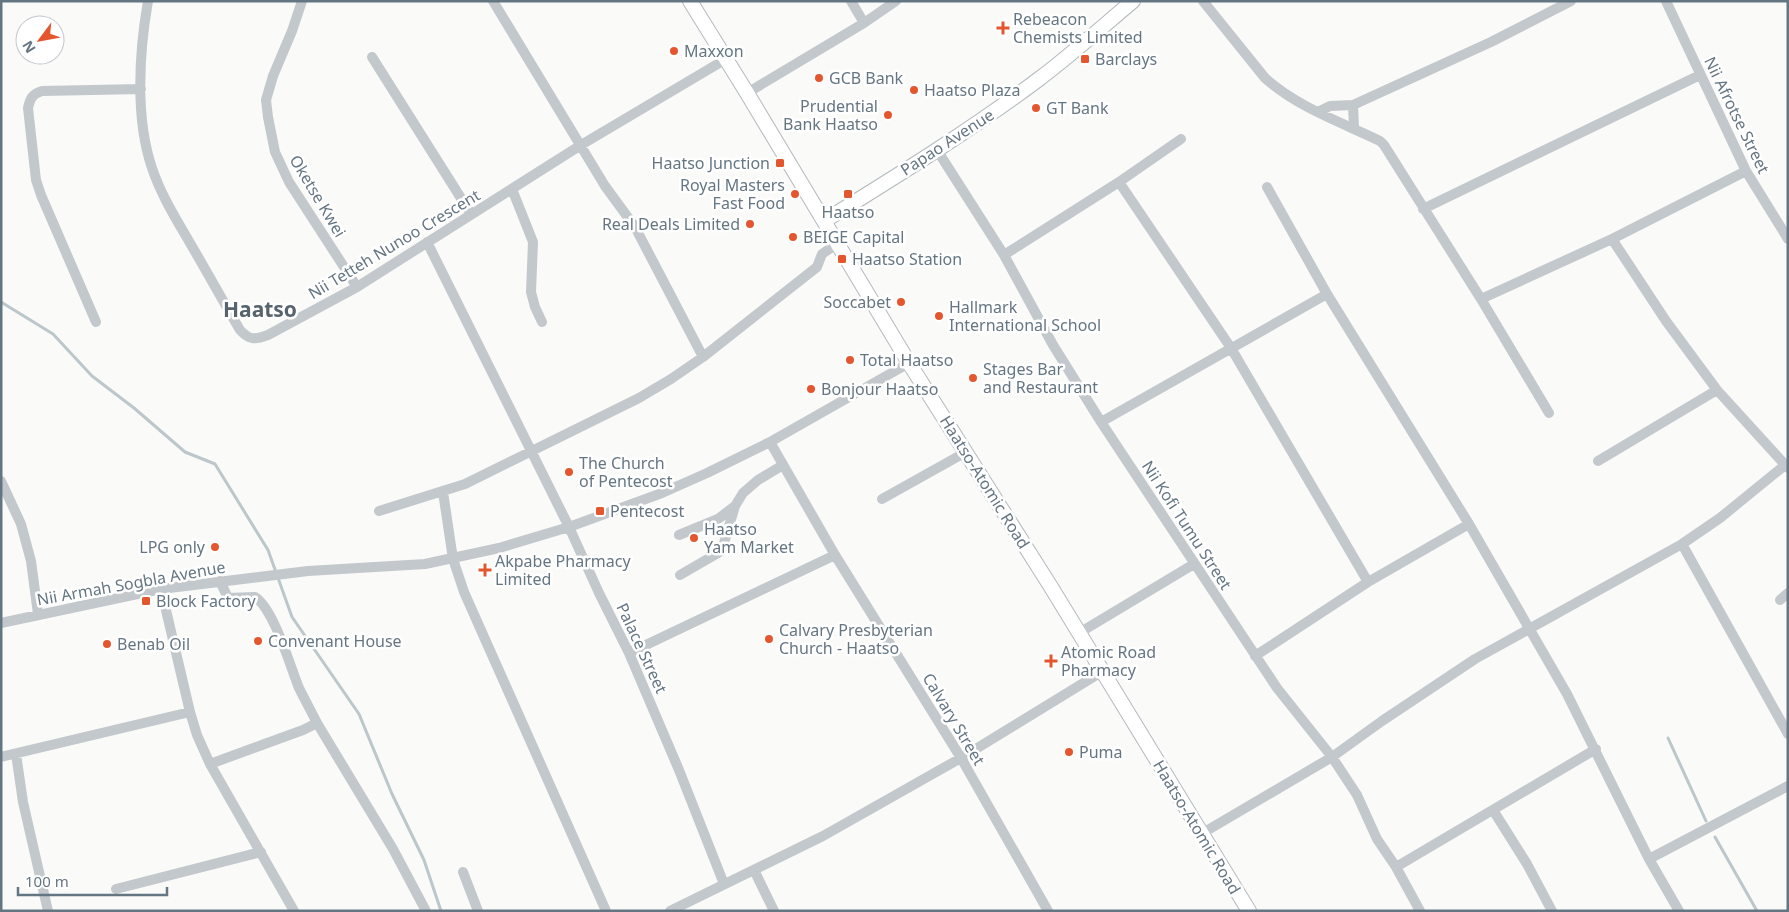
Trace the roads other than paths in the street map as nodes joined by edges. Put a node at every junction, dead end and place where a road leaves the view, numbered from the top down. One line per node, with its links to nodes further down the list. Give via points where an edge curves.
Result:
1 (148, 1): 15 (street, Nii Tetteh Nunoo Crescent)
2 (302, 1): 35 (street, Oketse Kwei, via 273,76 266,100 268,117 276,152 289,182)
3 (493, 1): 21 (street)
4 (690, 1): 13 (main road, Haatso-Atomic Road)
5 (851, 1): 11 (street)
6 (896, 1): 11 (street)
7 (1133, 1): 22 (main road, Papao Avenue, via 1039,79)
8 (1204, 1): 18 (street, via 1265,78)
9 (1571, 1): 17 (street)
10 (1666, 1): 14 (street, Nii Afrotse Street)
11 (864, 23): 16 (street)
12 (372, 56): 28 (street)
13 (726, 59): 16 (main road, Haatso-Atomic Road); 21 (street, Nii Tetteh Nunoo Crescent)
14 (1700, 75): 23 (street, Nii Afrotse Street); 27 (street)
15 (141, 89): 35 (street, Nii Tetteh Nunoo Crescent, via 142,122 159,186 245,335 258,340); 38 (street, via 42,91 34,94 28,108 38,188)
16 (747, 93): 29 (main road, Haatso-Atomic Road)
17 (1353, 105): 18 (street, via 1330,106); 19 (street)
18 (1318, 112): 19 (street)
19 (1354, 128): 27 (street, via 1384,145)
20 (1181, 139): 24 (street)
21 (581, 145): 26 (street, Nii Tetteh Nunoo Crescent); 41 (street, via 605,186 635,227)
22 (937, 150): 29 (main road, Papao Avenue); 34 (street, Nii Kofi Tumu Street)
23 (1746, 171): 30 (street); 31 (street, Nii Afrotse Street)
24 (1119, 182): 34 (street); 40 (street)
25 (1267, 187): 36 (street)
26 (512, 189): 28 (street, Nii Tetteh Nunoo Crescent); 39 (street, via 533,242 530,292)
27 (1423, 209): 37 (street)
28 (471, 214): 32 (street, Nii Tetteh Nunoo Crescent)
29 (824, 221): 33 (main road, Haatso-Atomic Road)
30 (1612, 238): 37 (street); 43 (street, via 1666,321)
31 (1788, 239)
32 (427, 242): 35 (street, Nii Tetteh Nunoo Crescent); 47 (street, Palace Street)
33 (838, 244): 41 (street, via 822,254 818,267); 42 (main road, Haatso-Atomic Road)
34 (1004, 255): 45 (street, Nii Kofi Tumu Street, via 1053,346)
35 (357, 287)
36 (1327, 294): 40 (street); 57 (street)
37 (1481, 299): 44 (street)
38 (96, 322)
39 (542, 322)
40 (1231, 348): 45 (street); 66 (street)
41 (703, 357): 47 (street, via 639,398)
42 (909, 362): 46 (street, Nii Armah Sogbla Avenue); 48 (main road, Haatso-Atomic Road)
43 (1717, 390): 49 (street); 51 (street)
44 (1549, 413)
45 (1101, 422): 63 (street, Nii Kofi Tumu Street)
46 (770, 442): 50 (street, Calvary Street); 58 (street, Nii Armah Sogbla Avenue, via 662,493)
47 (532, 450): 53 (street); 58 (street, Palace Street)
48 (966, 452): 54 (street); 71 (main road, Haatso-Atomic Road)
49 (1598, 461)
50 (783, 465): 55 (street, via 758,480 743,493); 61 (street, Calvary Street)
51 (1786, 466): 60 (street)
52 (1, 482): 68 (street, via 21,524 31,561)
53 (443, 492): 56 (street); 62 (street)
54 (882, 499)
55 (735, 506): 59 (street, via 718,519); 64 (street, via 722,550)
56 (379, 511)
57 (1469, 524): 66 (street); 70 (street)
58 (569, 526): 62 (street, Nii Armah Sogbla Avenue, via 499,548); 72 (street, Palace Street)
59 (679, 535)
60 (1682, 544): 70 (street); 77 (street)
61 (835, 555): 72 (street); 81 (street, Calvary Street)
62 (453, 558): 65 (street, Nii Armah Sogbla Avenue, via 425,564 308,571); 98 (street, via 475,618)
63 (1194, 564): 71 (street); 73 (street, Nii Kofi Tumu Street)
64 (680, 574)
65 (220, 581): 67 (street, Nii Armah Sogbla Avenue); 76 (street, via 228,598 255,597 264,604)
66 (1368, 582): 73 (street)
67 (161, 589): 68 (street, Nii Armah Sogbla Avenue); 75 (street)
68 (38, 614): 69 (street, Nii Armah Sogbla Avenue)
69 (1, 622)
70 (1529, 630): 78 (street); 82 (street, via 1475,659)
71 (1079, 633): 74 (main road, Haatso-Atomic Road)
72 (629, 653): 92 (street, Palace Street)
73 (1255, 656): 82 (street, Nii Kofi Tumu Street)
74 (1103, 671): 81 (street); 86 (main road, Haatso-Atomic Road)
75 (190, 712): 79 (street); 83 (street)
76 (317, 723): 83 (street); 96 (street, via 393,849)
77 (1788, 734)
78 (1596, 750): 85 (street); 88 (street)
79 (16, 754): 80 (street); 94 (street, via 22,802)
80 (1, 758)
81 (961, 758): 90 (street, via 823,836); 101 (street, Calvary Street)
82 (1332, 758): 86 (street); 89 (street, Nii Kofi Tumu Street, via 1357,795 1377,839)
83 (210, 764): 87 (street)
84 (1788, 786): 88 (street)
85 (1493, 810): 89 (street); 104 (street, via 1528,864)
86 (1201, 834): 102 (main road, Haatso-Atomic Road)
87 (261, 852): 93 (street); 95 (street)
88 (1649, 859): 105 (street)
89 (1396, 867): 103 (street, Nii Kofi Tumu Street)
90 (754, 870): 92 (street); 100 (street)
91 (464, 872): 97 (street)
92 (724, 884): 99 (street)
93 (116, 889)
94 (48, 911)
95 (294, 911)
96 (426, 911)
97 (478, 911)
98 (606, 911)
99 (670, 911)
100 (774, 911)
101 (1048, 911)
102 (1249, 911)
103 (1420, 911)
104 (1552, 911)
105 (1679, 911)

